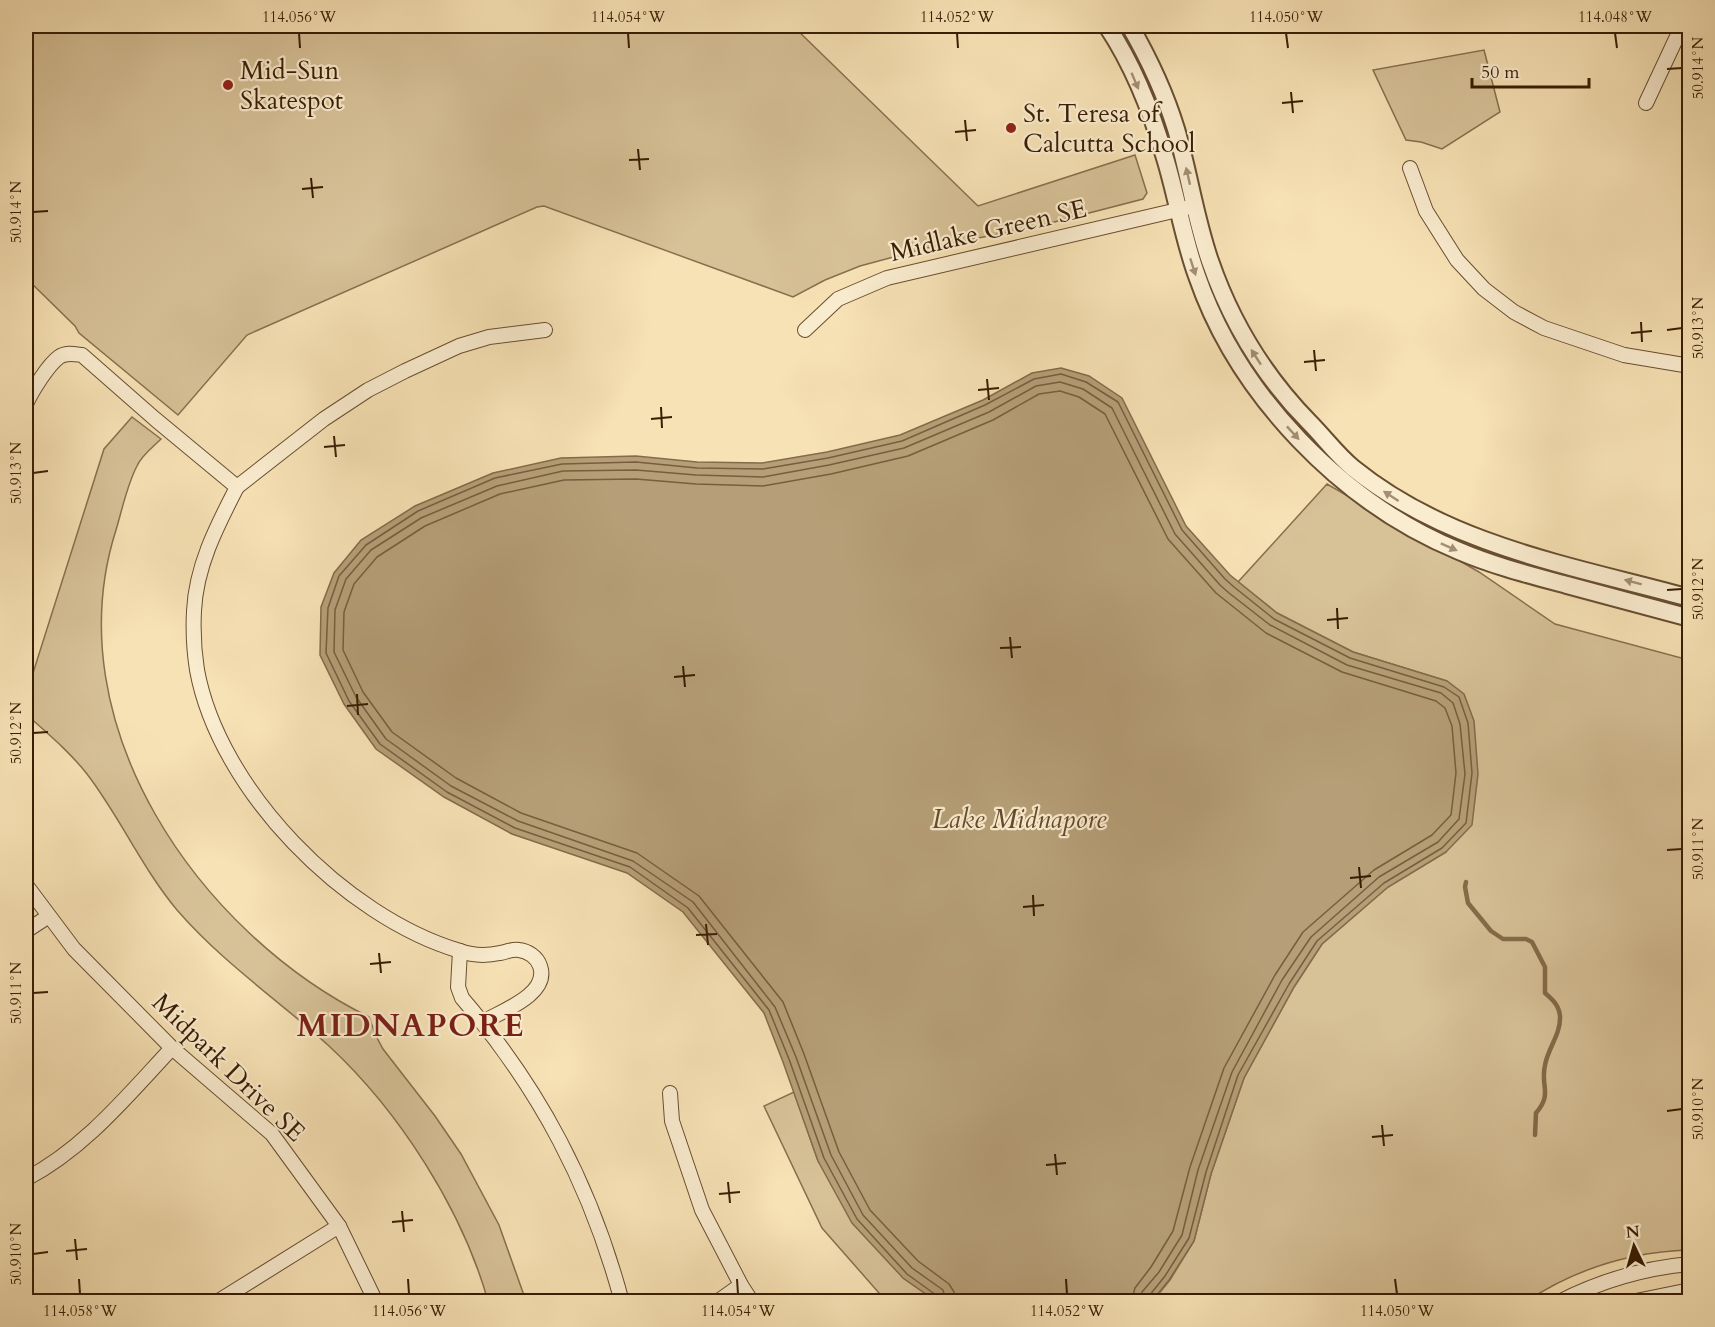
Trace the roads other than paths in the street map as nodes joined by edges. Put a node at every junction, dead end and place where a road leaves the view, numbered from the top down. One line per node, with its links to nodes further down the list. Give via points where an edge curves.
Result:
1 (1130, 26): 6 (street, one-way to 1, via 1167,103)
2 (1682, 26): 4 (street)
3 (1110, 27): 7 (street, one-way to 7, via 1152,120)
4 (1646, 103)
5 (1410, 168): 10 (street, via 1426,211 1456,260 1514,312 1544,328 1624,355)
6 (1195, 206): 7 (street, Midlake Green SE); 12 (street, one-way to 6, via 1257,360 1243,336 1216,278)
7 (1178, 210): 9 (street, Midlake Green SE, via 888,278 838,300); 12 (street, one-way to 12, via 1197,278 1236,359 1272,410 1315,455)
8 (545, 330): 13 (street, via 489,337 405,371 324,419)
9 (805, 330)
10 (1689, 366)
11 (26, 404): 13 (street, via 60,356 82,356)
12 (1345, 472): 14 (street, one-way to 12, via 1459,532); 15 (street, one-way to 15, via 1377,506 1408,526)
13 (237, 487): 21 (street, via 207,550 194,609 198,670 216,729 262,806 312,863 374,910 433,943)
14 (1510, 549): 15 (street); 16 (street, one-way to 14)
15 (1505, 568): 17 (street)
16 (1689, 598)
17 (1689, 618)
18 (26, 885): 19 (street, Midpark Drive SE)
19 (49, 916): 20 (street); 23 (street, Midpark Drive SE, via 74,949)
20 (26, 931)
21 (460, 951): 22 (street, via 458,987 462,998); 22 (street, via 484,956 520,950 540,966 541,981 532,993)
22 (483, 1022): 32 (street, via 555,1130 592,1206)
23 (172, 1048): 25 (street, via 93,1131); 26 (street, Midpark Drive SE, via 272,1134)
24 (670, 1093): 28 (street, via 672,1120 702,1210)
25 (26, 1179)
26 (339, 1226): 30 (street); 31 (street, Midpark Drive SE)
27 (1689, 1264): 35 (street, via 1625,1276)
28 (741, 1286): 33 (street); 34 (street)
29 (1689, 1290): 36 (street)
30 (217, 1302)
31 (376, 1302)
32 (622, 1302)
33 (717, 1302)
34 (752, 1302)
35 (1559, 1302)
36 (1631, 1302)

